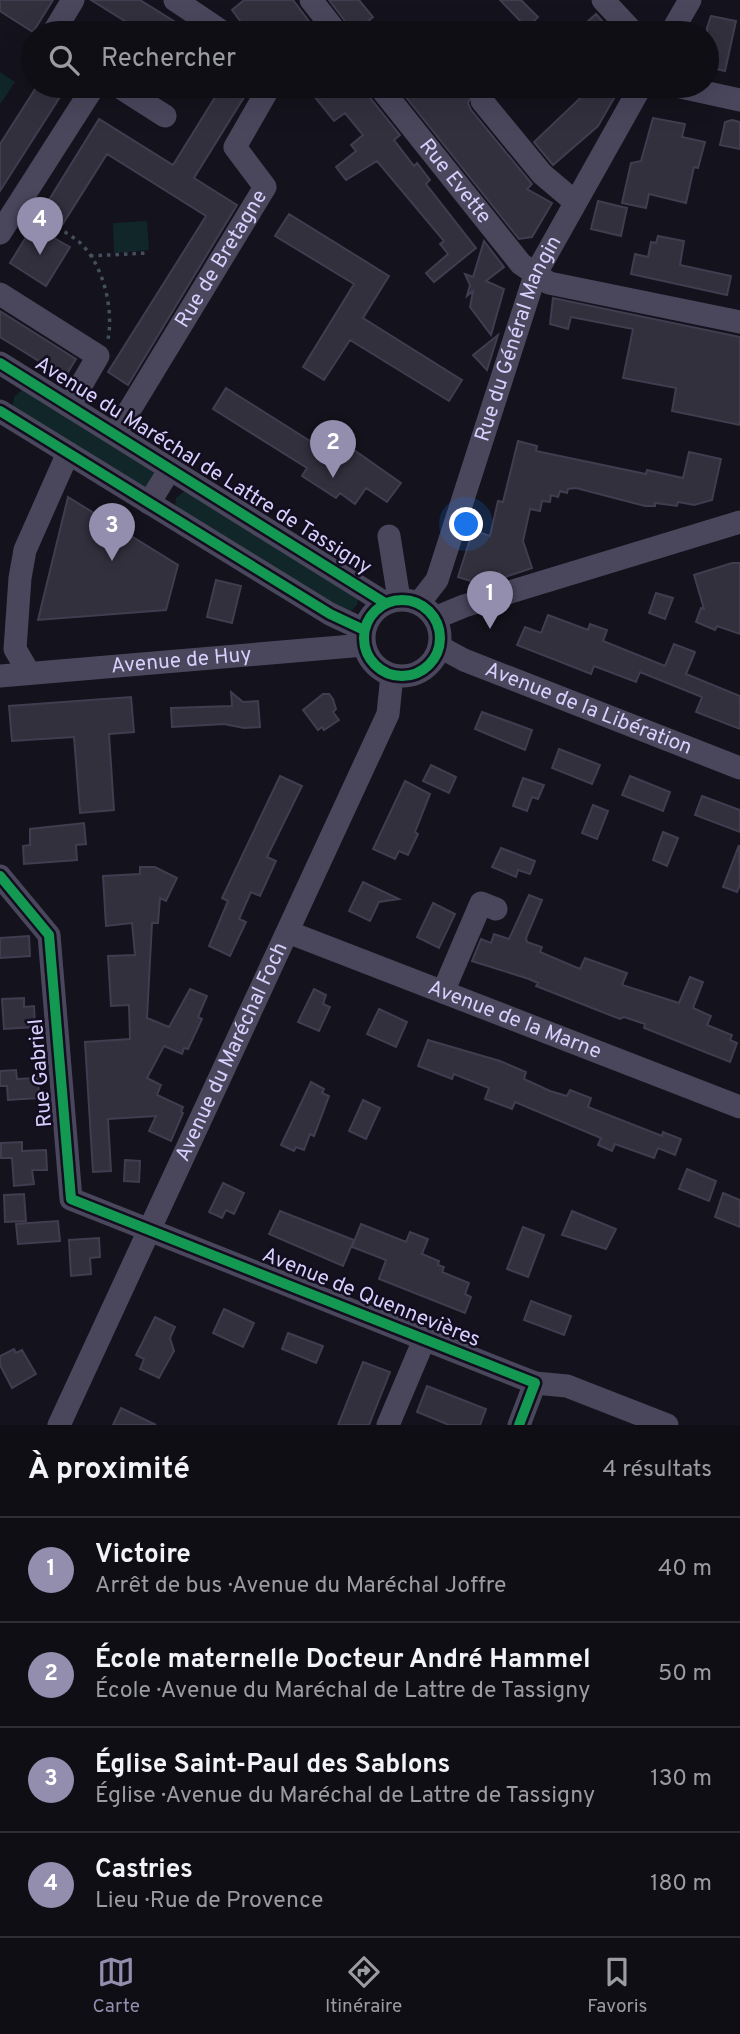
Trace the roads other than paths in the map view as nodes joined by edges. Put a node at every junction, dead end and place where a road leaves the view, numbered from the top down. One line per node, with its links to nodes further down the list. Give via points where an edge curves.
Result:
1 (73, 0): 6 (street)
2 (175, 0): 7 (street)
3 (311, 0): 8 (street)
4 (603, 0): 9 (street)
5 (690, 0): 10 (street)
6 (60, 21)
7 (206, 21)
8 (328, 21)
9 (623, 21)
10 (678, 21)
11 (719, 95): 17 (street)
12 (86, 98): 21 (street)
13 (137, 98): 19 (street)
14 (263, 98): 28 (street, Rue de Bretagne, via 235,147 265,187)
15 (389, 98): 22 (street, Rue Evette, via 521,264)
16 (634, 98): 20 (street, Rue du Général Mangin)
17 (740, 100)
18 (482, 101): 20 (street, via 542,174)
19 (165, 116)
20 (574, 201): 22 (street, Rue du Général Mangin)
21 (0, 233)
22 (535, 275): 24 (street, via 549,283); 34 (street, Rue du Général Mangin, via 436,580)
23 (0, 294): 26 (street, via 98,356)
24 (740, 322)
25 (3, 370): 26 (street, Avenue du Maréchal de Lattre de Tassigny)
26 (69, 406): 28 (street, Avenue du Maréchal de Lattre de Tassigny)
27 (0, 411): 29 (street)
28 (115, 434): 30 (street, Avenue du Maréchal de Lattre de Tassigny)
29 (68, 453): 31 (street); 37 (street, via 25,550 20,578 15,649)
30 (170, 469): 31 (street); 34 (street, Avenue du Maréchal de Lattre de Tassigny)
31 (149, 503): 35 (street)
32 (740, 522): 34 (street, via 464,606)
33 (389, 536): 34 (street)
34 (410, 605): 35 (street, via 371,614); 36 (street, via 441,632)
35 (364, 638): 37 (street, Avenue de Huy); 38 (street, via 379,669)
36 (440, 647): 38 (street, via 422,671); 40 (street, Avenue de la Libération)
37 (29, 673): 39 (street, Avenue de Huy)
38 (392, 675): 43 (street, Avenue du Maréchal Foch, via 388,714)
39 (0, 676)
40 (740, 768)
41 (0, 876): 46 (street, Rue Gabriel, via 50,935 71,1199)
42 (496, 909): 44 (street, via 481,903)
43 (288, 932): 44 (street, Avenue de la Marne); 46 (street, Avenue du Maréchal Foch)
44 (443, 992): 45 (street, Avenue de la Marne)
45 (740, 1107)
46 (151, 1231): 47 (street, Avenue de Quennevières); 49 (street, Avenue du Maréchal Foch)
47 (424, 1340): 48 (street, Avenue de Quennevières); 50 (street)
48 (535, 1383): 51 (street); 52 (street, Avenue de Quennevières, via 567,1386)
49 (59, 1425)
50 (388, 1425)
51 (519, 1425)
52 (667, 1425)

